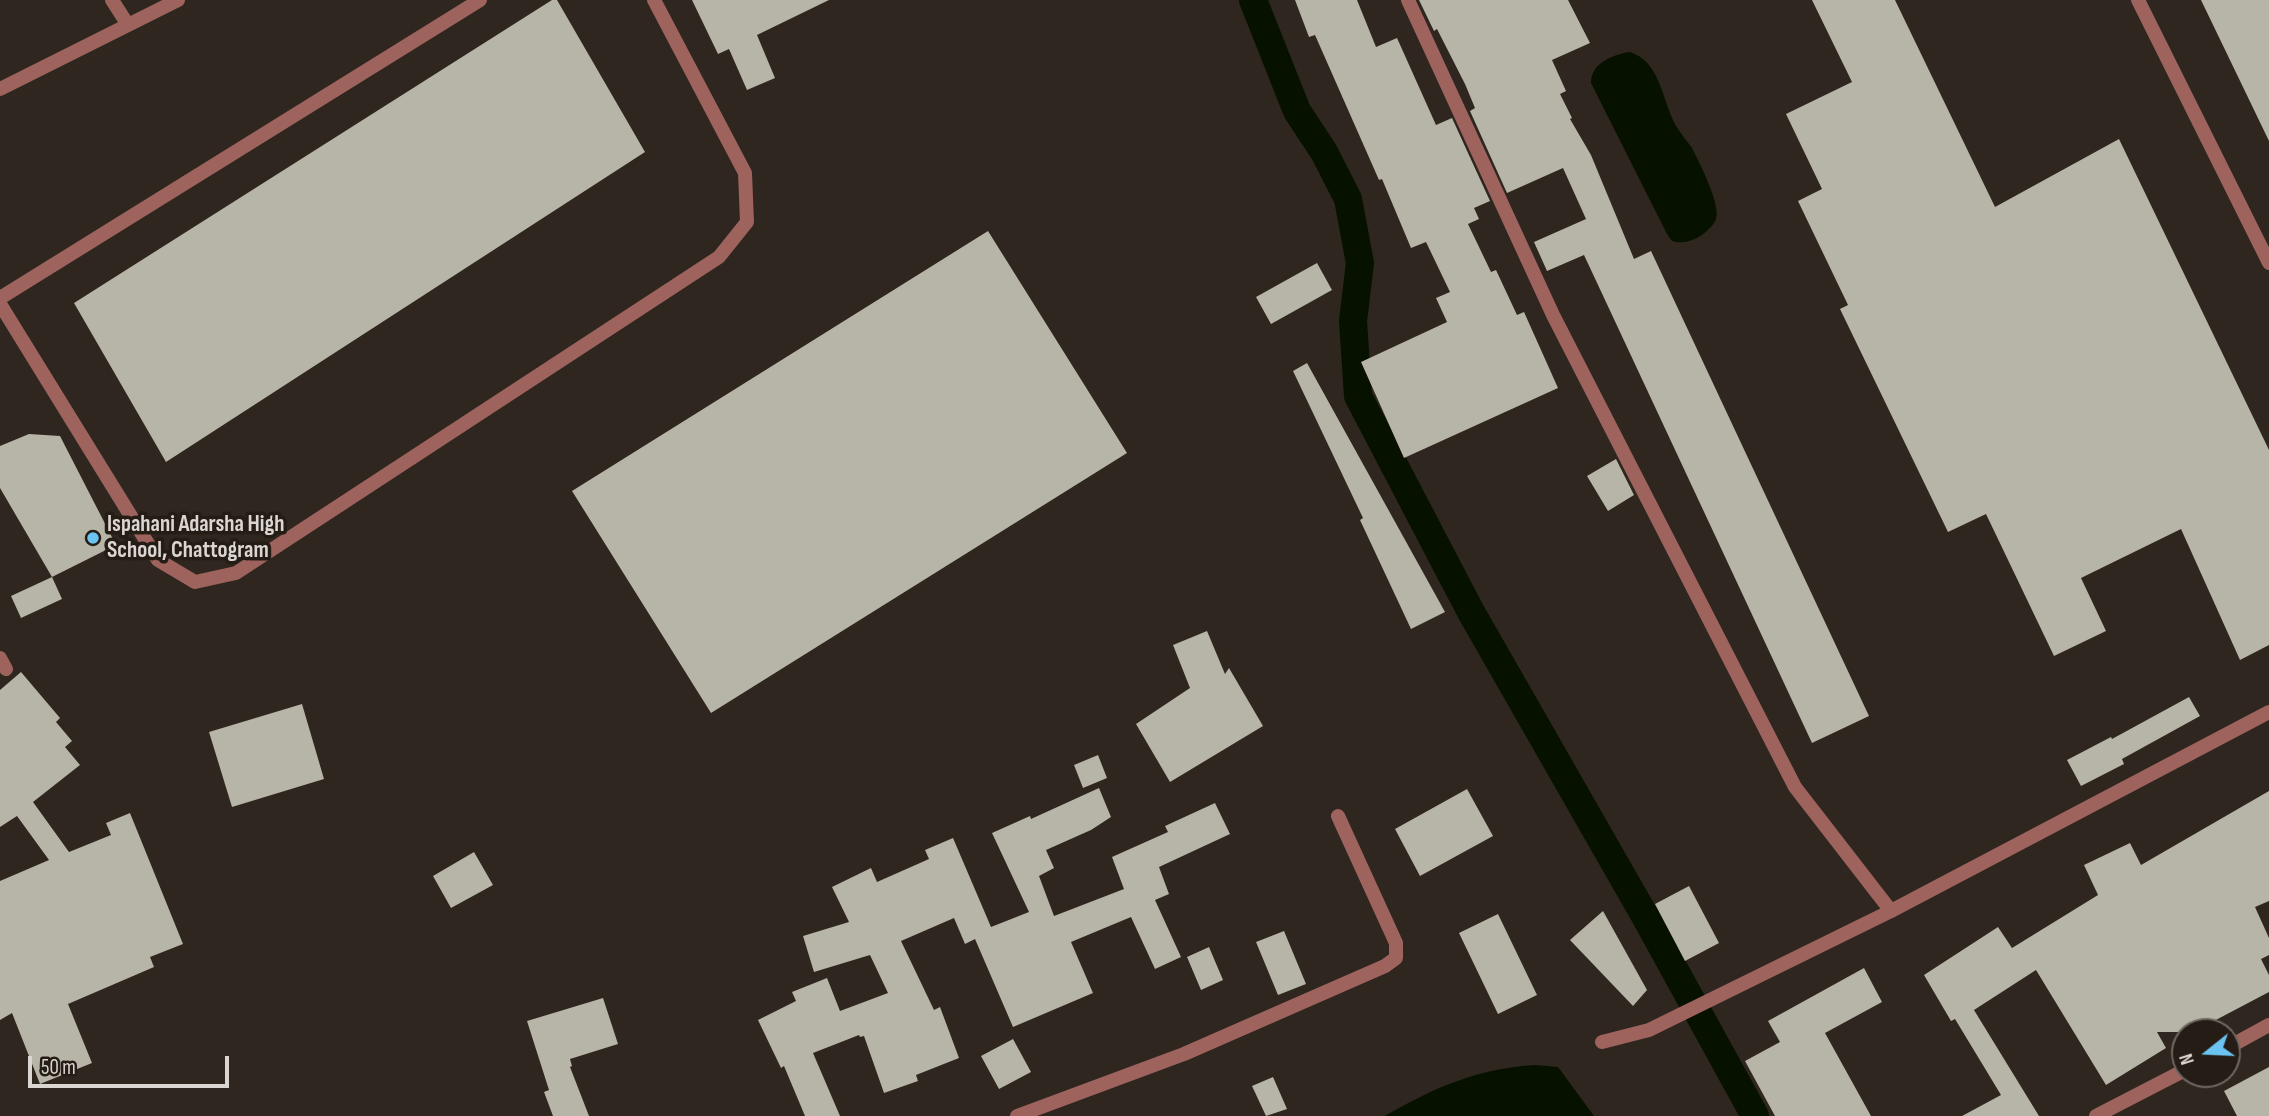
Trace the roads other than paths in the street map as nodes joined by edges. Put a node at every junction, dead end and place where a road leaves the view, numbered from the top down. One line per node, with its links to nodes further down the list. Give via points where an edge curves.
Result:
1 (112, 0): 7 (street)
2 (178, 0): 7 (street)
3 (480, 0): 10 (street)
4 (654, 0): 11 (street, via 745,173 747,222 719,257 236,572 195,582 158,560)
5 (1409, 0): 14 (street, via 1553,315 1795,787)
6 (2138, 0): 9 (street)
7 (128, 25): 8 (street)
8 (0, 89)
9 (2269, 263)
10 (0, 298)
11 (0, 304)
12 (2269, 712): 14 (street)
13 (1338, 816): 19 (street, via 1396,943 1396,958 1385,967 1184,1054)
14 (1891, 911): 17 (street, via 1648,1030)
15 (2269, 1025): 16 (street)
16 (2241, 1040)
17 (1602, 1042)
18 (2171, 1077): 20 (street)
19 (1017, 1116)
20 (2096, 1116)

